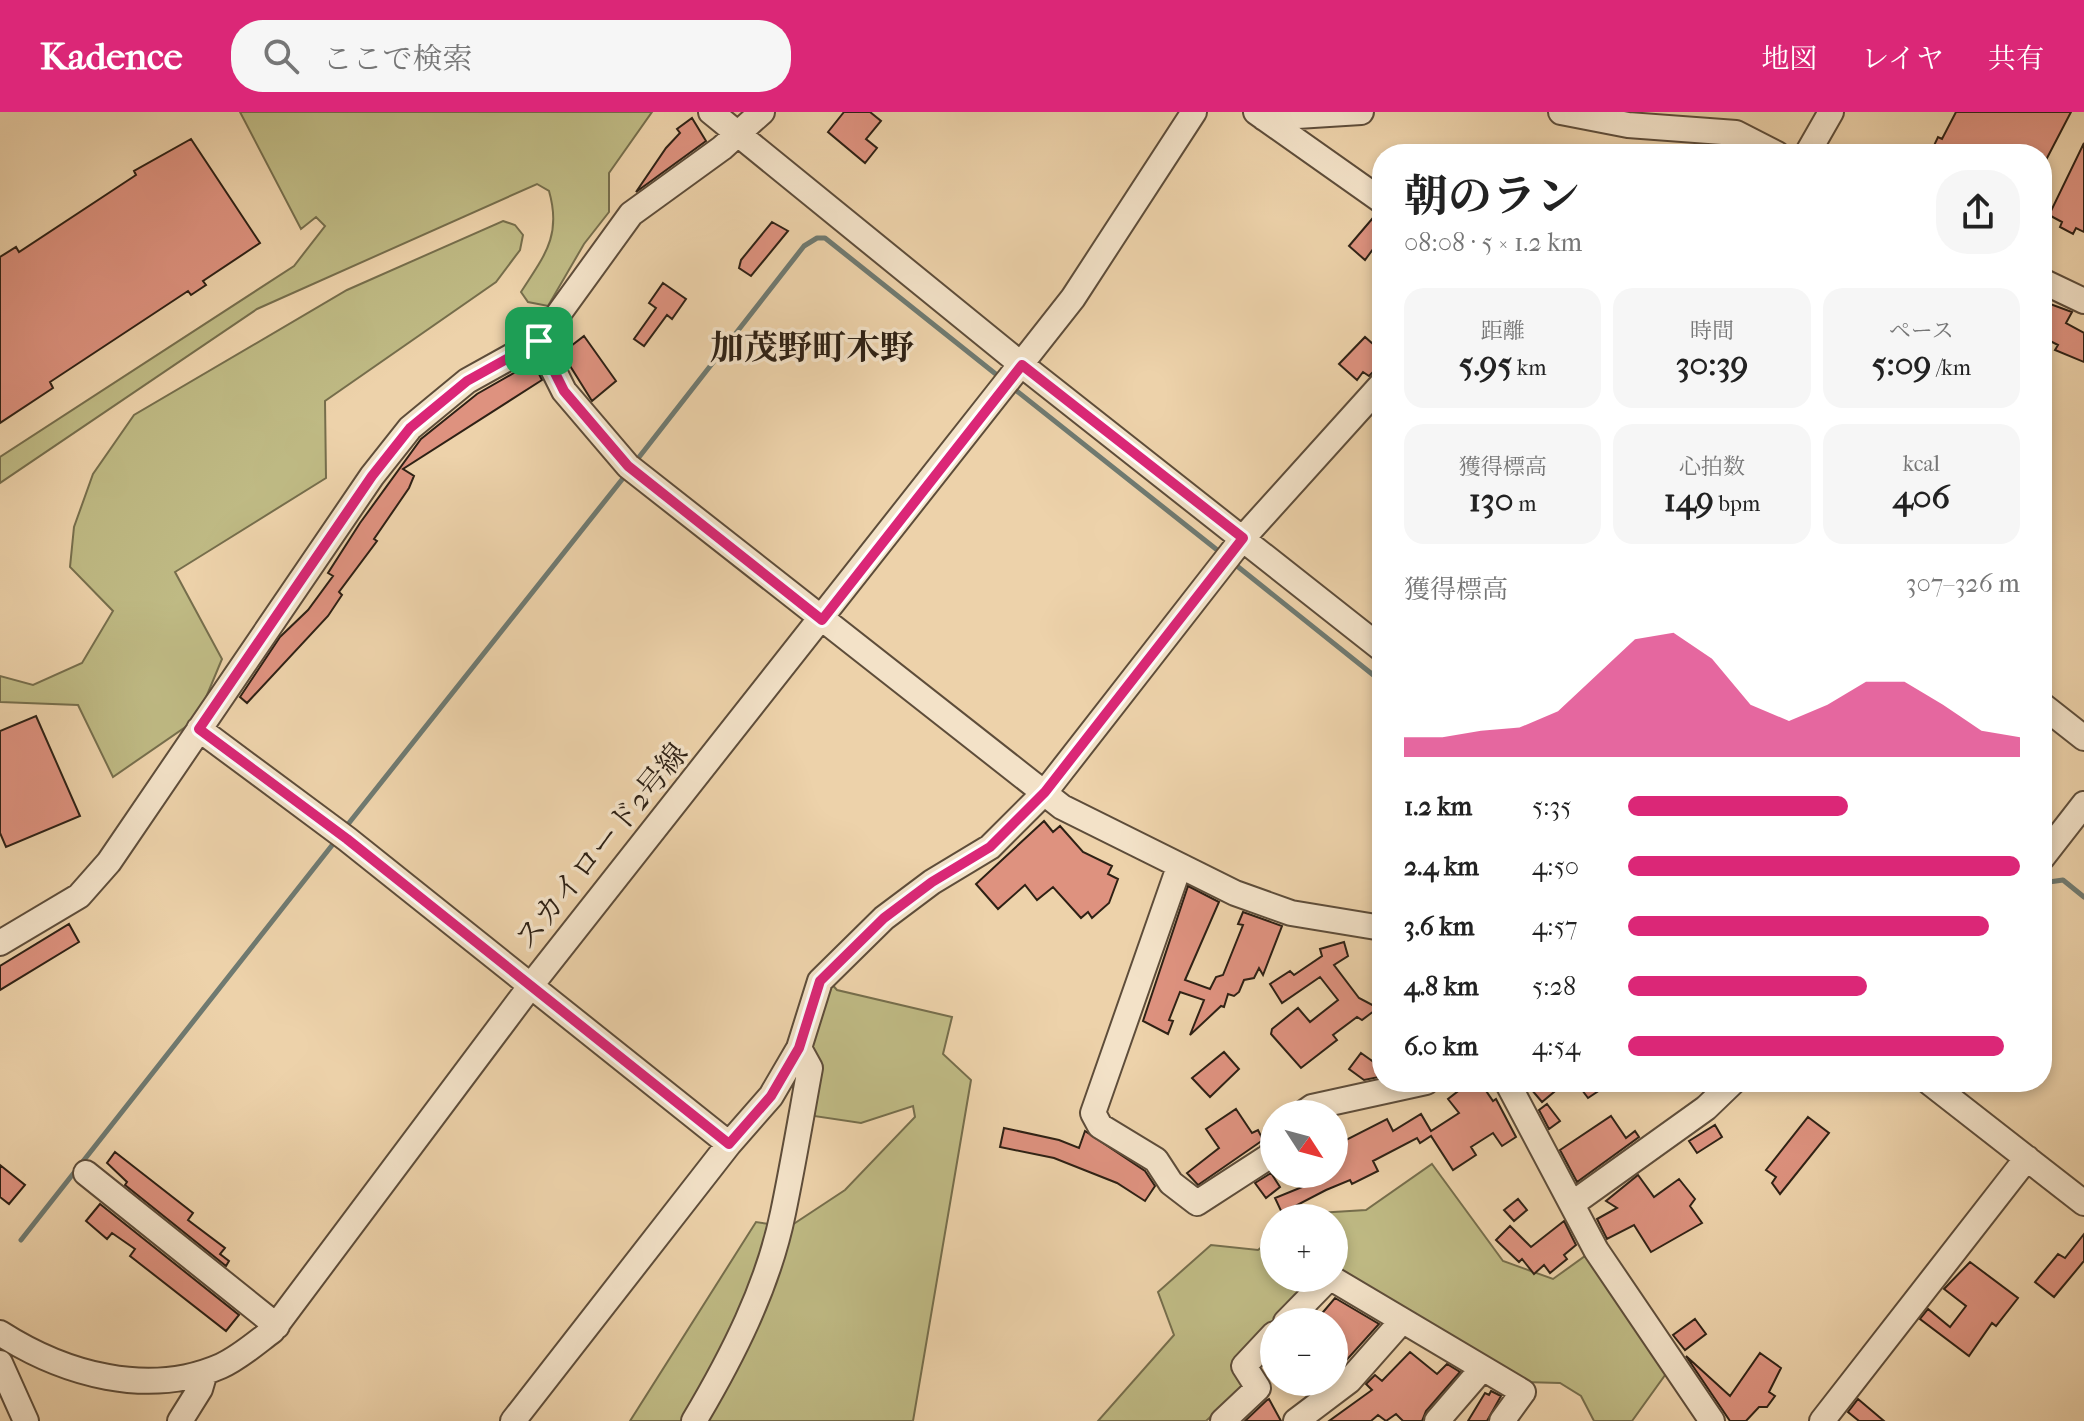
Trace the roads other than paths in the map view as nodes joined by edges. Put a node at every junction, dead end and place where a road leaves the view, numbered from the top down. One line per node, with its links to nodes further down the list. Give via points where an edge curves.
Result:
1 (711, 112): 8 (street)
2 (762, 112): 8 (street)
3 (1194, 112): 15 (street, スカイロード2号線, via 1122,225)
4 (1361, 112): 7 (street)
5 (1561, 112): 9 (street, via 1628,125 1736,133)
6 (1831, 112): 10 (street)
7 (1260, 115): 11 (street)
8 (736, 133): 14 (street, via 631,214); 15 (street)
9 (1757, 144)
10 (1813, 144)
11 (1372, 194)
12 (2052, 286): 13 (street)
13 (2084, 301)
14 (539, 341): 18 (street, via 564,391 630,469); 21 (street, via 467,381 410,428)
15 (1012, 378): 17 (street); 18 (street, スカイロード2号線)
16 (1372, 395): 17 (street)
17 (1233, 551): 19 (street); 23 (street)
18 (822, 620): 23 (street); 29 (street, スカイロード2号線)
19 (1372, 642)
20 (2052, 713): 22 (street)
21 (199, 729): 28 (street, via 109,862 79,896); 29 (street)
22 (2084, 738)
23 (1045, 792): 26 (street, via 1062,807); 30 (street, via 990,847 932,882 842,956 820,981)
24 (2084, 804): 25 (street)
25 (2052, 845)
26 (1179, 867): 27 (street, via 1291,913); 40 (street, via 1093,1113 1100,1126 1156,1160 1171,1183 1197,1203)
27 (1372, 926)
28 (0, 943)
29 (532, 984): 38 (street); 48 (street, スカイロード2号線)
30 (799, 1048): 38 (street, via 771,1096); 57 (street, via 810,1068 783,1214 729,1362)
31 (1380, 1092): 36 (street)
32 (1497, 1092): 37 (street, via 1508,1105)
33 (1511, 1092): 37 (street)
34 (1723, 1092): 43 (street)
35 (1942, 1092): 39 (street)
36 (1344, 1100)
37 (1517, 1106): 43 (street)
38 (729, 1144): 56 (street)
39 (2027, 1158): 42 (street); 63 (street)
40 (1260, 1162)
41 (86, 1173): 48 (street)
42 (2084, 1203)
43 (1572, 1204): 62 (street, via 1596,1250)
44 (1348, 1289): 47 (street)
45 (1316, 1292): 46 (street)
46 (1300, 1308)
47 (1402, 1321): 52 (street); 59 (street, via 1349,1381)
48 (277, 1326): 53 (street, スカイロード2号線, via 225,1364)
49 (0, 1333): 53 (street, スカイロード2号線, via 77,1370 138,1381)
50 (1260, 1349): 58 (street, via 1244,1366 1258,1388)
51 (0, 1363): 55 (street)
52 (1481, 1370): 60 (street); 61 (street, via 1523,1392)
53 (205, 1372): 54 (street)
54 (188, 1418)
55 (26, 1421)
56 (513, 1421)
57 (694, 1421)
58 (1223, 1421)
59 (1296, 1421)
60 (1437, 1421)
61 (1502, 1421)
62 (1712, 1421)
63 (1822, 1421)

